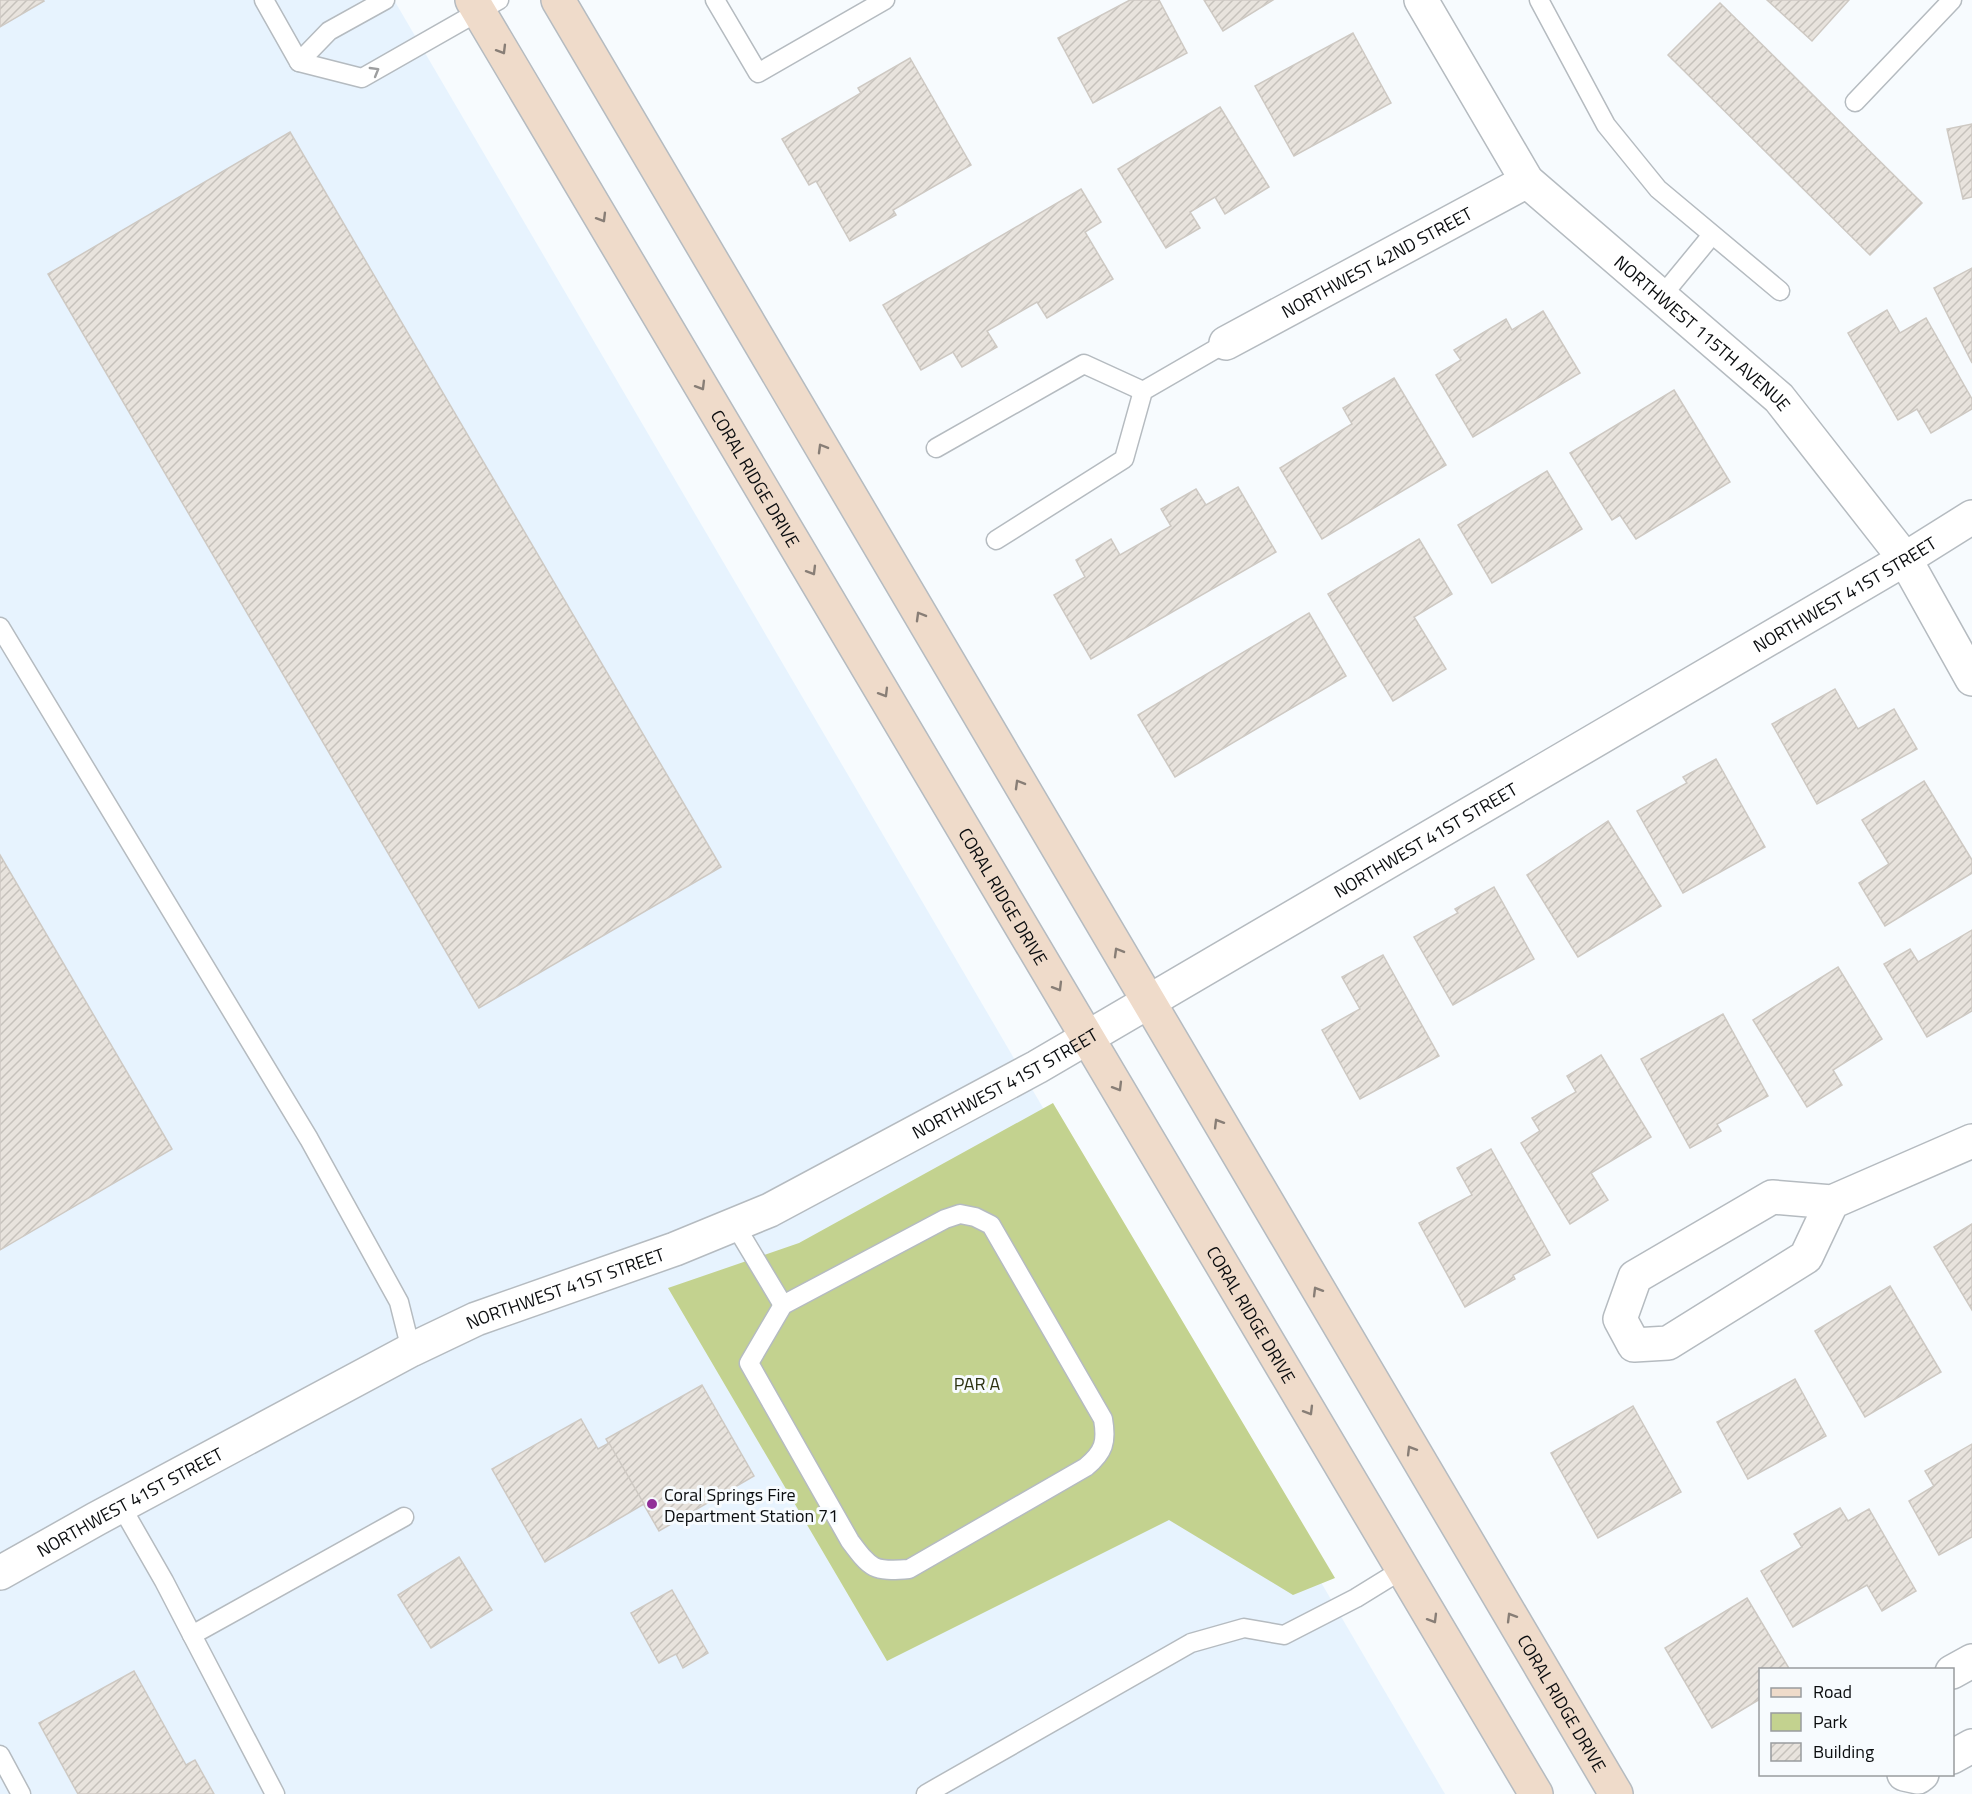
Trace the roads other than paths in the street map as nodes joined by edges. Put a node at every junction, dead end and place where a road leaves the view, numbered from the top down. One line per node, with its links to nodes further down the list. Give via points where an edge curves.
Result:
1 (264, 0): 10 (lane)
2 (385, 0): 10 (lane, via 329,31)
3 (558, 0): 24 (main road, CORAL RIDGE DRIVE, one-way to 3)
4 (715, 0): 5 (lane, via 758,73)
5 (885, 0)
6 (1420, 0): 12 (street, NORTHWEST 115TH AVENUE)
7 (1539, 0): 13 (lane, via 1606,125 1658,189)
8 (1952, 0): 11 (lane)
9 (483, 4): 10 (lane, one-way to 9, via 362,78); 25 (main road, CORAL RIDGE DRIVE, one-way to 25)
10 (299, 62)
11 (1855, 102)
12 (1527, 181): 15 (street, NORTHWEST 115TH AVENUE); 16 (street, NORTHWEST 42ND STREET)
13 (1712, 235): 14 (lane); 15 (lane)
14 (1780, 291)
15 (1661, 297): 21 (street, NORTHWEST 115TH AVENUE, via 1779,398)
16 (1226, 343): 17 (lane)
17 (1143, 392): 18 (lane, via 1084,364); 20 (lane, via 1124,459)
18 (936, 448)
19 (1972, 517): 21 (street, NORTHWEST 41ST STREET)
20 (996, 540)
21 (1905, 559): 23 (street, NORTHWEST 115TH AVENUE); 24 (street, NORTHWEST 41ST STREET)
22 (0, 627): 30 (lane, via 309,1139 399,1302)
23 (1972, 679)
24 (1148, 1003): 25 (street, NORTHWEST 41ST STREET); 45 (main road, CORAL RIDGE DRIVE, one-way to 24)
25 (1088, 1037): 28 (street, NORTHWEST 41ST STREET, via 770,1210); 33 (main road, CORAL RIDGE DRIVE, one-way to 33)
26 (1972, 1141): 27 (street)
27 (1832, 1202): 27 (street, via 1772,1197 1635,1277 1620,1319 1634,1345 1668,1342 1806,1257)
28 (735, 1225): 29 (lane); 30 (street, NORTHWEST 41ST STREET, via 476,1319)
29 (783, 1305): 29 (lane, via 749,1363 850,1541 867,1564 883,1571 909,1569 1086,1467 1099,1455 1106,1436 1103,1419 991,1225 975,1217 960,1214 945,1219)
30 (411, 1350): 31 (street, NORTHWEST 41ST STREET)
31 (121, 1506): 34 (street, NORTHWEST 41ST STREET); 35 (lane)
32 (404, 1516): 35 (lane)
33 (1403, 1569): 43 (lane, via 1284,1635 1244,1628 1191,1643); 44 (main road, CORAL RIDGE DRIVE, one-way to 44)
34 (0, 1573)
35 (192, 1635): 42 (lane)
36 (1972, 1661): 37 (street)
37 (1954, 1671)
38 (1972, 1746): 40 (street)
39 (0, 1755): 41 (lane)
40 (1954, 1756)
41 (21, 1794)
42 (275, 1794)
43 (926, 1794)
44 (1536, 1794)
45 (1616, 1794)

